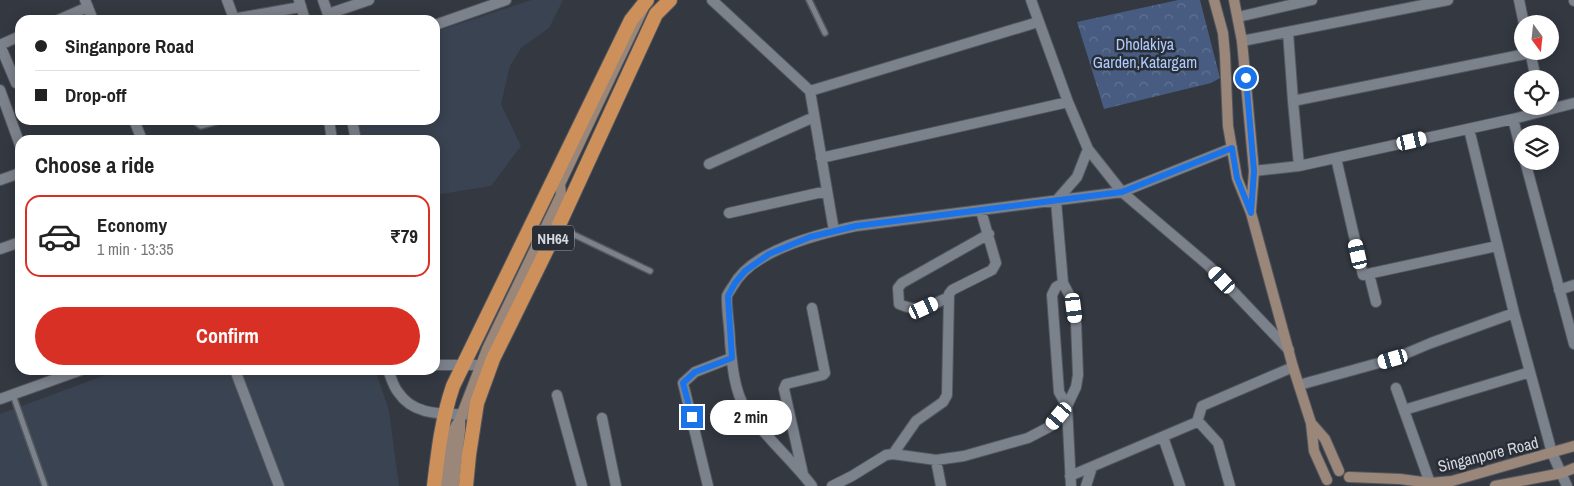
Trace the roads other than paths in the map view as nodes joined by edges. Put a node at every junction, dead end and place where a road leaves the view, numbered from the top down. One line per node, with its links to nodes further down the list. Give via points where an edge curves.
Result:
1 (227, 0): 19 (street)
2 (323, 0): 22 (street)
3 (369, 0): 23 (street)
4 (506, 0): 27 (street)
5 (670, 0): 17 (highway, NH64)
6 (712, 0): 37 (street)
7 (808, 0): 29 (lane)
8 (1031, 0): 26 (street)
9 (1214, 0): 48 (main road, via 1226,55 1228,126)
10 (1234, 0): 25 (main road)
11 (1312, 0): 25 (street)
12 (1448, 0): 28 (street)
13 (1519, 0): 24 (street)
14 (647, 1): 60 (main road, via 560,184); 83 (highway, NH64, via 631,20)
15 (300, 3): 20 (street); 21 (street)
16 (86, 4): 18 (street)
17 (656, 14): 60 (main road, via 646,23 570,188); 65 (highway, NH64)
18 (67, 15)
19 (233, 15)
20 (250, 15)
21 (304, 15)
22 (328, 15)
23 (334, 15)
24 (1522, 15)
25 (1238, 17): 31 (main road)
26 (1038, 22): 37 (street); 39 (street)
27 (440, 23)
28 (1288, 32): 31 (street); 38 (street)
29 (825, 33)
30 (15, 38): 32 (street)
31 (1242, 41): 55 (main road)
32 (0, 45): 34 (street)
33 (1514, 55): 38 (street)
34 (15, 77)
35 (15, 84): 36 (street)
36 (0, 90): 47 (street)
37 (810, 91): 43 (street)
38 (1292, 101): 53 (street)
39 (1068, 102): 49 (street); 50 (street)
40 (1574, 103): 41 (street)
41 (1559, 105)
42 (1524, 115): 44 (street)
43 (814, 117): 50 (street); 52 (street)
44 (1513, 119): 45 (street); 46 (street)
45 (1515, 125)
46 (1469, 129): 51 (street); 69 (street)
47 (16, 135)
48 (1232, 148): 59 (street); 64 (main road, via 1237,178)
49 (1088, 149): 59 (street); 61 (street, via 1077,177)
50 (821, 158): 58 (street)
51 (1336, 158): 53 (street); 72 (street, via 1362,273)
52 (709, 164)
53 (1299, 166): 55 (street)
54 (1526, 170): 75 (street)
55 (1254, 171): 64 (main road)
56 (15, 175): 57 (street)
57 (0, 180)
58 (827, 191): 63 (street); 66 (street)
59 (1122, 192): 61 (street); 81 (street, via 1209,266)
60 (560, 195): 85 (main road)
61 (1056, 201): 62 (street); 73 (street)
62 (982, 211): 66 (street); 67 (street)
63 (728, 213)
64 (1251, 213): 81 (main road)
65 (558, 227): 71 (lane); 85 (highway, NH64)
66 (834, 231): 82 (street, via 769,254 745,271 735,283 728,296)
67 (989, 234): 76 (street, via 996,258 995,267 952,290); 76 (street, via 898,288 899,304 911,309 924,308)
68 (15, 244): 70 (street)
69 (1497, 246): 72 (street); 79 (street)
70 (0, 249)
71 (650, 271)
72 (1369, 274): 77 (street)
73 (1063, 283): 96 (street, via 1074,308 1078,375); 96 (street, via 1052,295 1060,392)
74 (1574, 285): 75 (street)
75 (1559, 290): 80 (street)
76 (949, 297): 106 (street, via 947,395 943,402 916,421)
77 (1376, 302)
78 (812, 308): 112 (street, via 826,373 786,384 784,389)
79 (1514, 313): 87 (street); 91 (street, via 1393,359)
80 (1574, 343)
81 (1289, 350): 86 (main road)
82 (732, 358): 112 (street, via 745,408); 125 (street, via 695,372 683,383)
83 (464, 364): 84 (street); 85 (street); 98 (highway, NH64)
84 (440, 365)
85 (485, 365): 99 (highway, NH64, via 477,403)
86 (1293, 367): 91 (main road); 101 (street, via 1202,406)
87 (1530, 372): 97 (street); 105 (street)
88 (67, 375): 93 (street)
89 (237, 375): 118 (street)
90 (390, 375): 98 (street, via 397,392 408,404 418,410)
91 (1298, 385): 102 (main road)
92 (1396, 388): 97 (street)
93 (13, 395): 95 (street); 117 (lane)
94 (557, 395): 123 (street)
95 (0, 399)
96 (1067, 406): 107 (street, via 1051,426 1028,438 964,456); 113 (street)
97 (1404, 410): 116 (street)
98 (445, 414): 99 (street); 119 (highway, NH64)
99 (465, 416): 120 (main road, via 452,432); 121 (main road, via 460,431); 122 (highway, NH64)
100 (602, 418): 124 (street)
101 (1198, 421): 103 (street); 131 (street, via 1218,443)
102 (1311, 423): 110 (main road, via 1325,439); 115 (main road, via 1314,451)
103 (1163, 437): 108 (street); 130 (street)
104 (1574, 446): 105 (main road, Singanpore Road)
105 (1552, 453): 111 (street); 116 (main road, Singanpore Road, via 1452,481)
106 (893, 454): 107 (street); 127 (street)
107 (936, 460): 128 (street)
108 (1092, 467): 113 (street); 129 (street)
109 (1574, 468): 111 (main road, Singanpore Road)
110 (1339, 471): 114 (main road); 115 (main road, via 1332,473)
111 (1562, 473): 132 (main road, Singanpore Road); 133 (street)
112 (803, 474): 126 (street)
113 (1070, 481)
114 (1349, 482): 116 (main road, Singanpore Road, via 1400,479)
115 (1327, 483)
116 (1430, 483)
117 (45, 486)
118 (279, 486)
119 (434, 486)
120 (445, 486)
121 (454, 486)
122 (466, 486)
123 (582, 486)
124 (616, 486)
125 (708, 486)
126 (812, 486)
127 (832, 486)
128 (941, 486)
129 (1086, 486)
130 (1180, 486)
131 (1230, 486)
132 (1495, 486)
133 (1567, 486)

